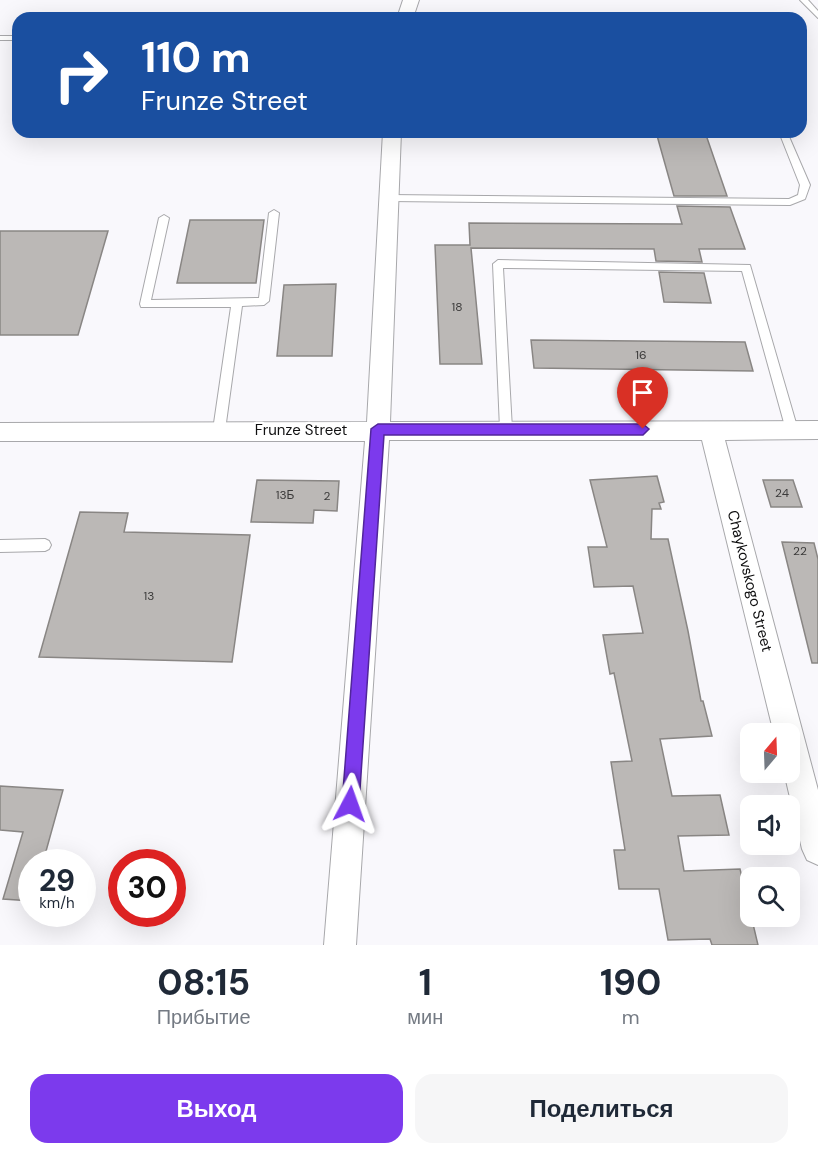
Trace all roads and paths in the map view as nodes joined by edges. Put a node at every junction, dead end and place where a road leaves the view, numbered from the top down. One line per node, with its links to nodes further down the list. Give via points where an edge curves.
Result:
1 (804, 0): 2 (lane)
2 (818, 16)
3 (392, 138): 5 (street)
4 (785, 138): 5 (lane, via 805,185 802,197 790,202)
5 (389, 198): 9 (street)
6 (274, 213): 8 (lane, via 264,301)
7 (164, 218): 8 (lane, via 145,304)
8 (237, 303): 13 (lane)
9 (378, 429): 10 (street, Frunze Street); 13 (street, Frunze Street); 21 (street)
10 (506, 429): 11 (street, Frunze Street); 12 (lane, via 498,264 746,268)
11 (711, 429): 12 (street, Frunze Street); 18 (street, Chaykovskogo Street)
12 (792, 429): 14 (street, Frunze Street)
13 (219, 430): 15 (street, Frunze Street)
14 (818, 430)
15 (0, 432)
16 (45, 545): 17 (lane)
17 (0, 546)
18 (786, 723)
19 (800, 778): 20 (street, Chaykovskogo Street)
20 (818, 849)
21 (340, 945)

